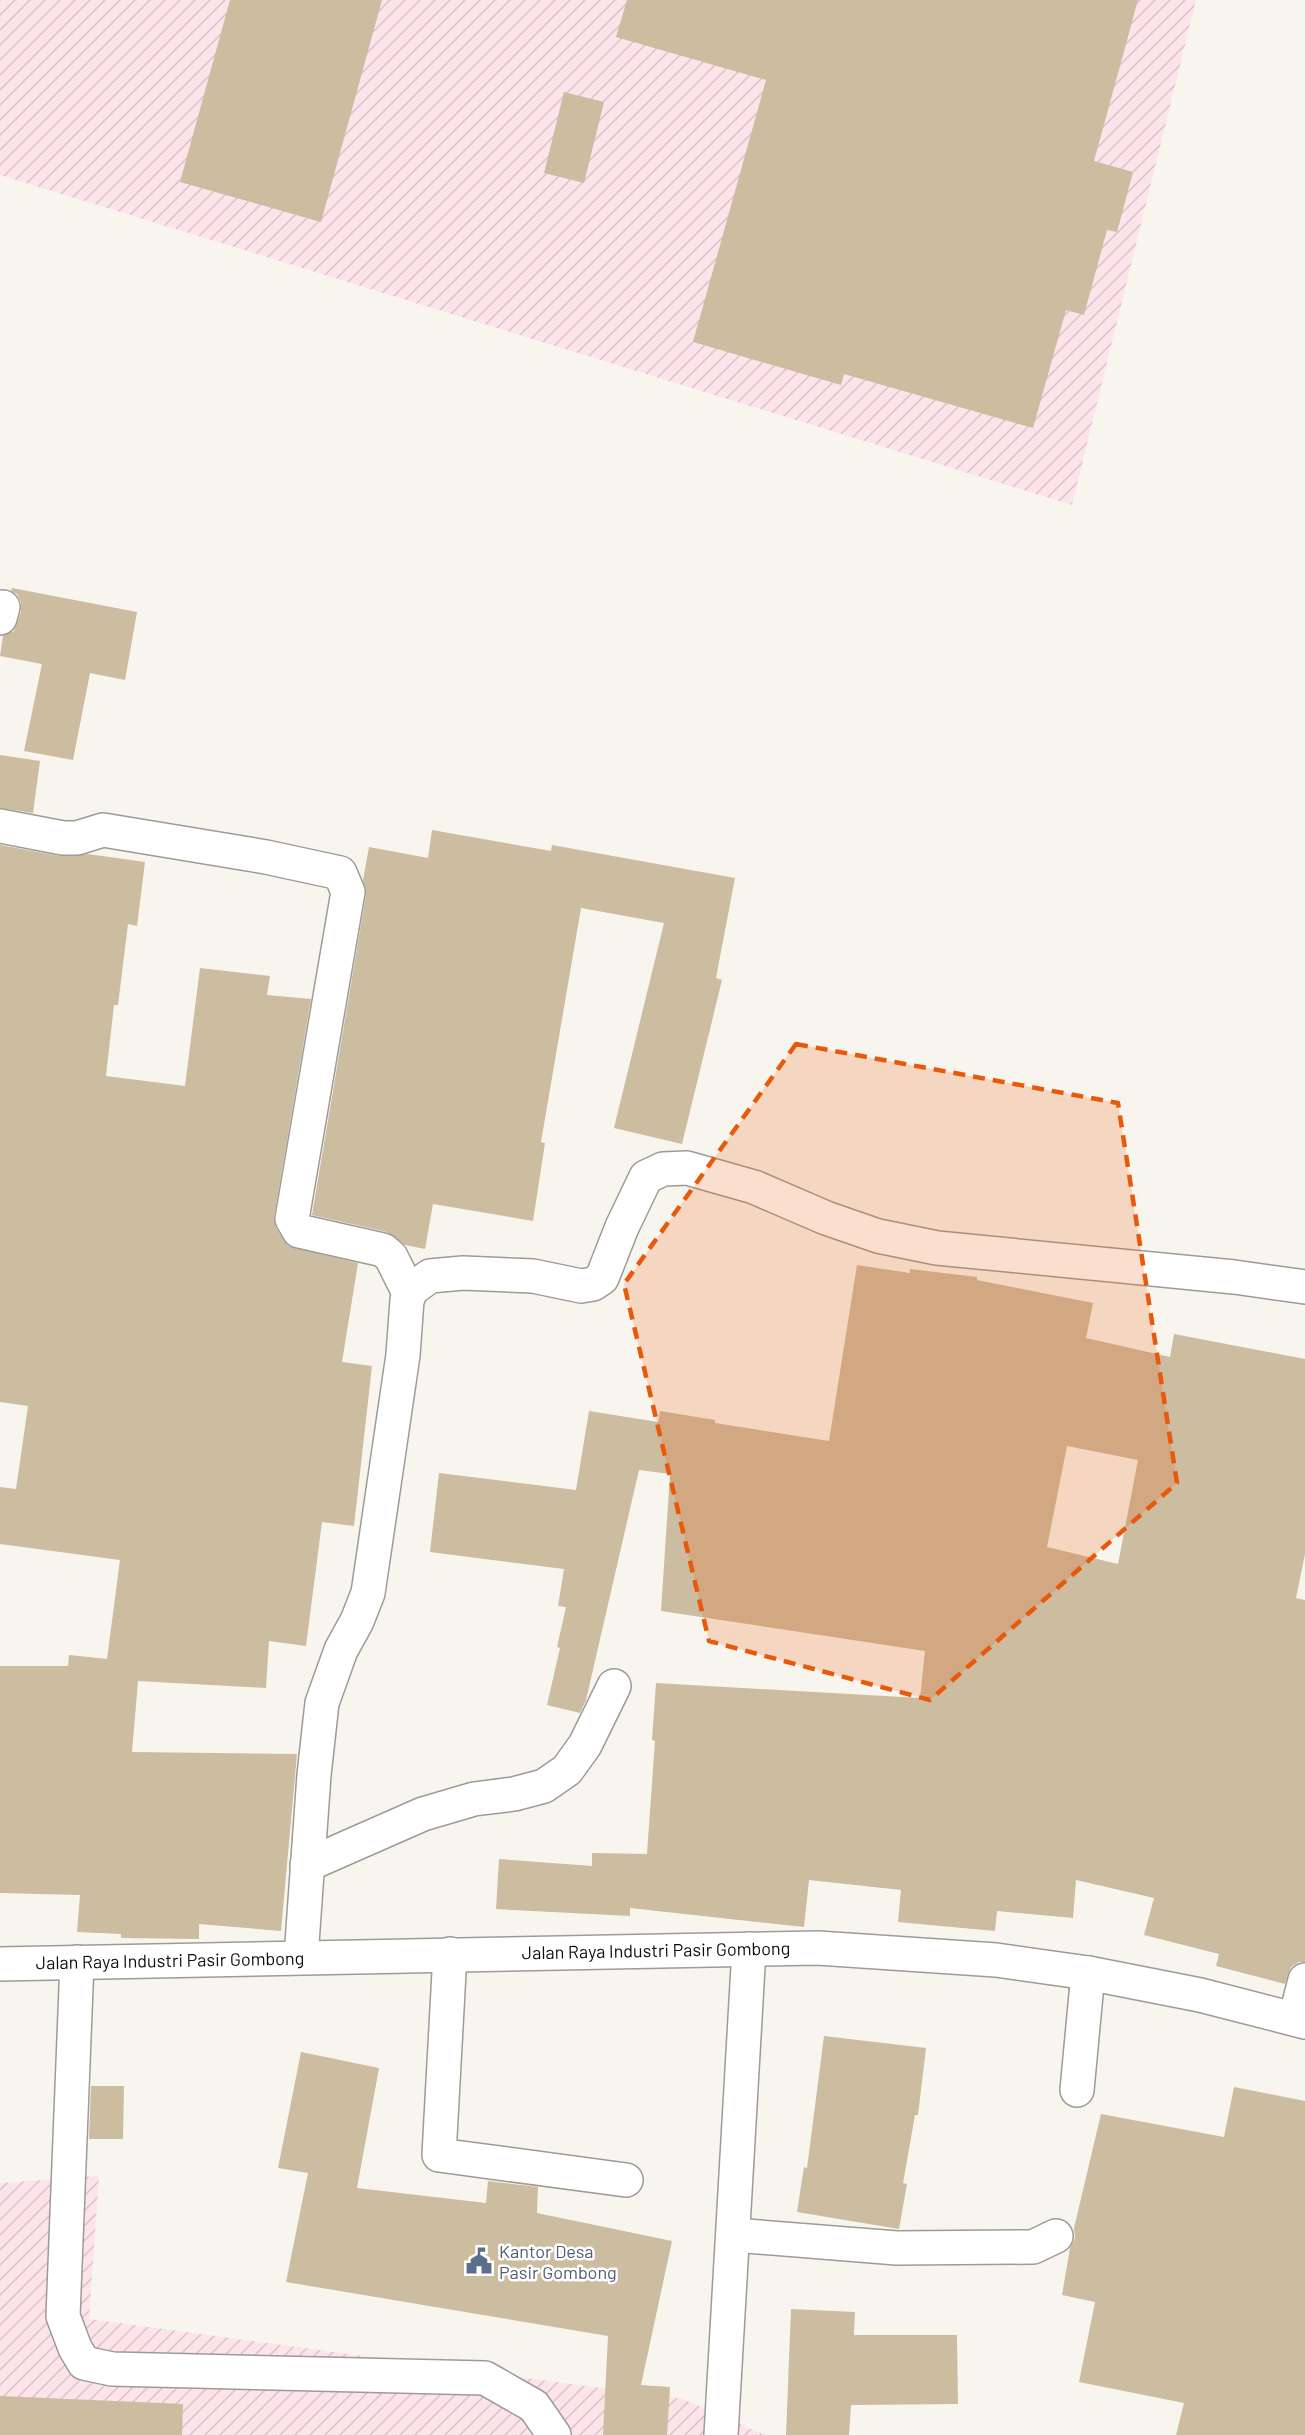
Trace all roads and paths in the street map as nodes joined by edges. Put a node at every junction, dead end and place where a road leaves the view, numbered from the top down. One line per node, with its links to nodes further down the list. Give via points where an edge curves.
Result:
1 (0, 826): 3 (street, via 63,838 103,830 340,873 348,892 292,1219 299,1231 383,1250 391,1257)
2 (1305, 1287): 3 (street, via 937,1248 878,1236 754,1187 687,1168 663,1169 646,1177 602,1278 593,1284 581,1286 533,1276 463,1273 430,1276)
3 (409, 1293): 5 (street, via 368,1593 322,1703)
4 (614, 1686): 5 (street, via 585,1745 567,1770 544,1786 474,1798 423,1814)
5 (307, 1865): 8 (street)
6 (749, 1949): 7 (street, Jalan Raya Industri Pasir Gombong); 11 (street, Jalan Raya Industri Pasir Gombong, via 902,1952); 16 (street)
7 (450, 1954): 8 (street, Jalan Raya Industri Pasir Gombong); 15 (street, via 439,2155)
8 (301, 1958): 9 (street, Jalan Raya Industri Pasir Gombong)
9 (77, 1962): 10 (street, Jalan Raya Industri Pasir Gombong); 18 (street, via 63,2316 84,2363 112,2369 485,2378 534,2406)
10 (0, 1964)
11 (1088, 1973): 13 (street, Jalan Raya Industri Pasir Gombong); 14 (street)
12 (1305, 1980): 13 (street)
13 (1300, 2020)
14 (1077, 2090)
15 (626, 2180)
16 (734, 2235): 17 (street, via 897,2248 1033,2247); 19 (street)
17 (1056, 2236)
18 (554, 2435)
19 (721, 2435)

